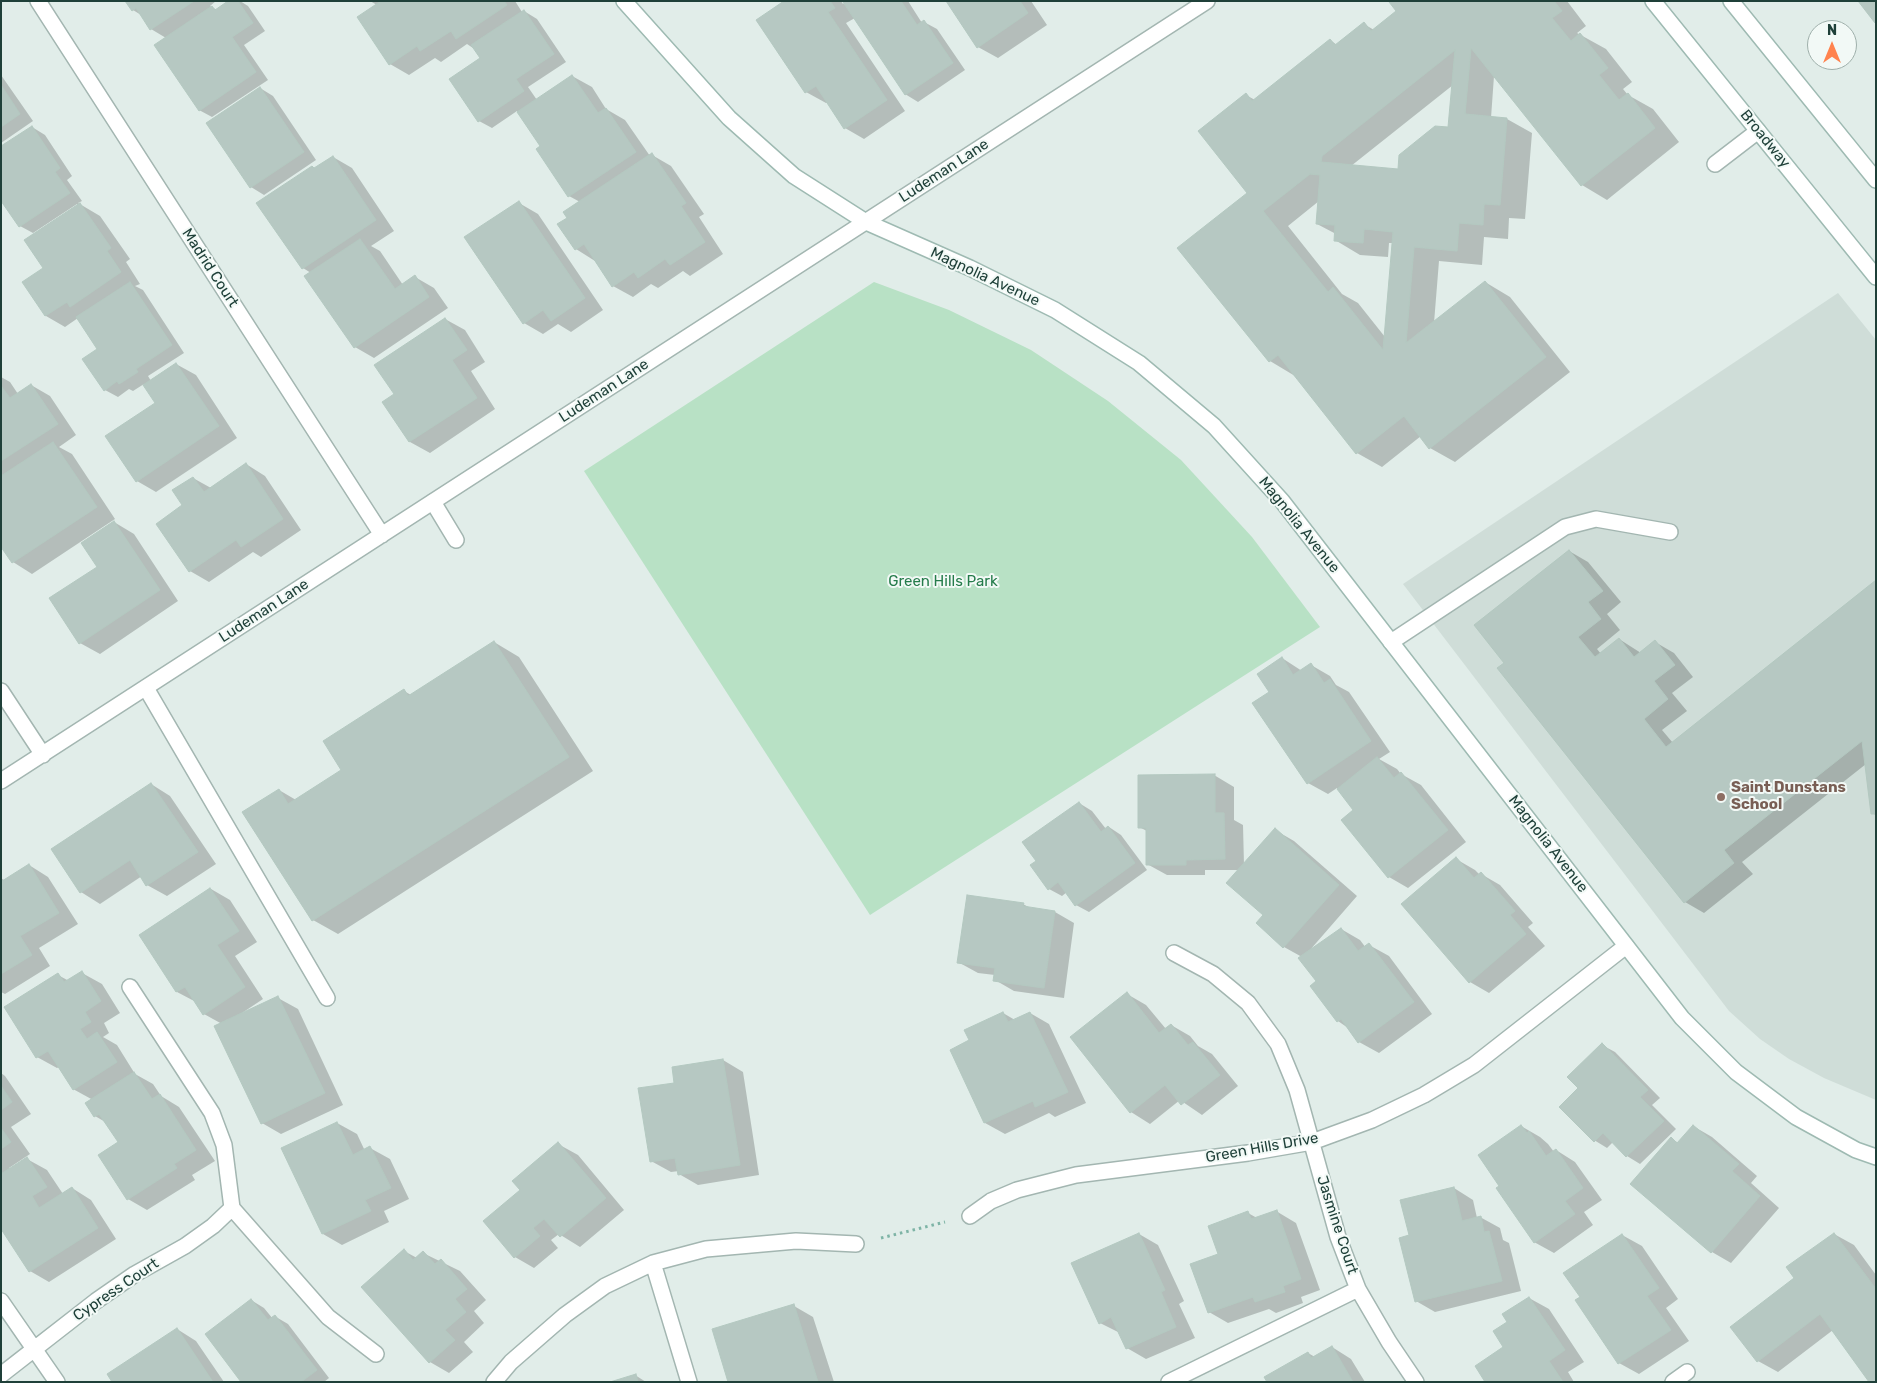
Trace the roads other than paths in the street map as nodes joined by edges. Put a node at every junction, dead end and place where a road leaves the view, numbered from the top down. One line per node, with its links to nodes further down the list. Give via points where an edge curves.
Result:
1 (38, 1): 13 (street, Madrid Court)
2 (624, 1): 9 (street, Magnolia Avenue, via 729,118 794,176)
3 (1207, 1): 9 (street, Ludeman Lane)
4 (1653, 1): 6 (street, Broadway)
5 (1731, 1): 8 (street)
6 (1758, 131): 7 (street); 10 (street, Broadway)
7 (1715, 164)
8 (1876, 180)
9 (866, 222): 11 (street, Ludeman Lane); 15 (street, Magnolia Avenue, via 1055,310 1139,363 1214,426 1282,501)
10 (1876, 277)
11 (433, 502): 13 (street, Ludeman Lane); 14 (street)
12 (1670, 532): 15 (street, via 1596,519 1565,527)
13 (382, 535): 16 (street, Ludeman Lane)
14 (456, 540)
15 (1391, 642): 20 (street, Magnolia Avenue)
16 (146, 688): 18 (street, Ludeman Lane); 23 (street)
17 (1, 691): 18 (street)
18 (43, 755): 19 (street, Ludeman Lane)
19 (1, 782)
20 (1626, 946): 24 (street, Green Hills Drive, via 1474,1065 1398,1108); 25 (street, Magnolia Avenue, via 1682,1018 1736,1072 1796,1117 1856,1150)
21 (1174, 953): 24 (street, Jasmine Court, via 1213,974 1248,1003 1278,1044 1298,1090)
22 (130, 988): 26 (street, via 212,1113 224,1145)
23 (326, 998)
24 (1312, 1142): 27 (street, Green Hills Drive, via 1076,1175 1017,1190 991,1201); 30 (street, Jasmine Court, via 1338,1237)
25 (1876, 1157)
26 (232, 1208): 32 (street, Cypress Court, via 185,1246 134,1274 96,1300); 33 (street, via 328,1317)
27 (970, 1216)
28 (856, 1244): 29 (street, via 796,1241 706,1249)
29 (652, 1263): 37 (street, via 605,1286 565,1315 511,1362); 38 (street)
30 (1358, 1289): 39 (street); 40 (street, Jasmine Court)
31 (1, 1302): 32 (street)
32 (35, 1350): 35 (street, Cypress Court); 36 (street)
33 (376, 1354)
34 (1687, 1372): 41 (street)
35 (1, 1375)
36 (57, 1382)
37 (494, 1382)
38 (689, 1382)
39 (1169, 1382)
40 (1416, 1382)
41 (1673, 1382)

